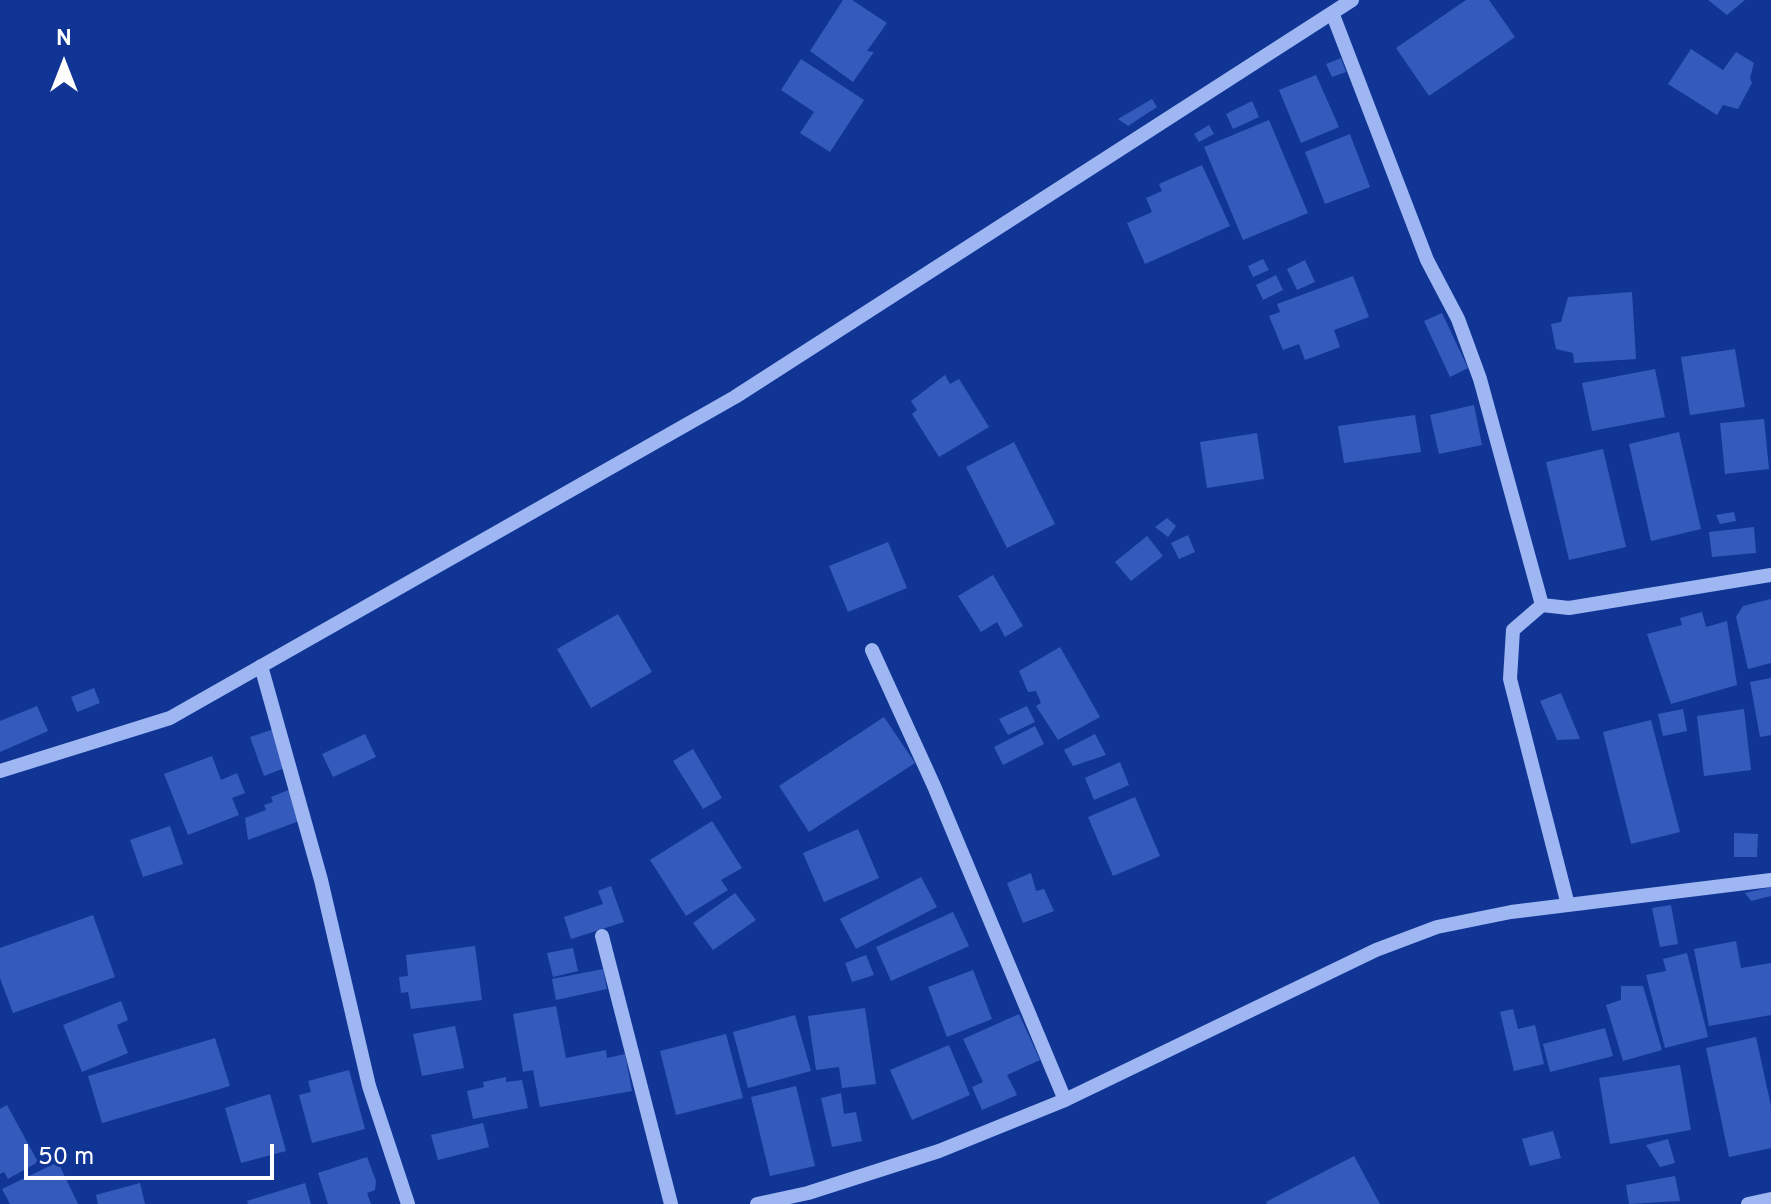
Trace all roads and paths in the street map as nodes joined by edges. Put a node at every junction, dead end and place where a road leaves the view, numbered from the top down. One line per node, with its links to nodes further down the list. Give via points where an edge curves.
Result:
1 (1352, 0): 2 (street)
2 (1333, 15): 4 (street, via 1427,260 1458,319 1480,379); 6 (street, via 735,397)
3 (1771, 575): 4 (street, via 1569,608)
4 (1542, 605): 9 (street, via 1513,630 1510,679)
5 (872, 650): 11 (street)
6 (261, 666): 7 (street, via 170,718); 13 (street, via 321,880 369,1086)
7 (0, 771)
8 (1771, 880): 9 (street)
9 (1568, 905): 11 (street, via 1437,927 1376,950)
10 (602, 936): 14 (street)
11 (1065, 1100): 15 (street, via 939,1151)
12 (1771, 1199): 16 (street)
13 (408, 1204)
14 (671, 1204)
15 (757, 1204)
16 (1748, 1204)

